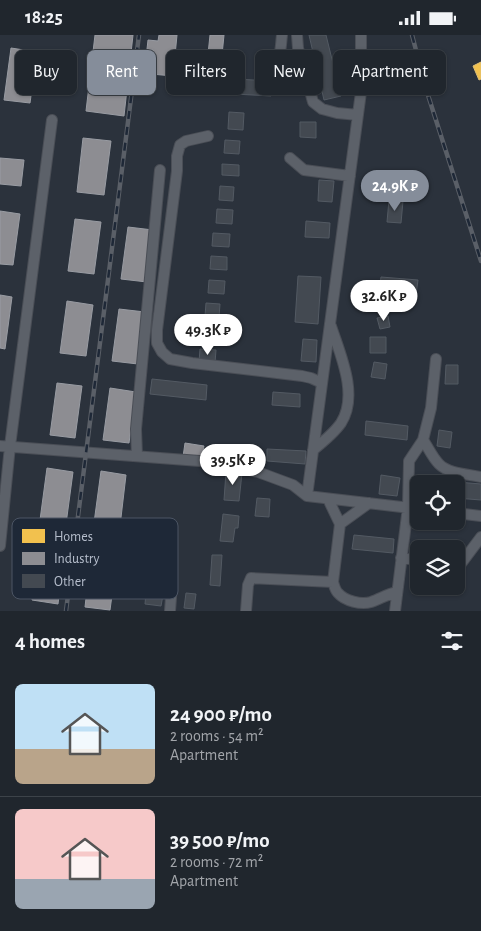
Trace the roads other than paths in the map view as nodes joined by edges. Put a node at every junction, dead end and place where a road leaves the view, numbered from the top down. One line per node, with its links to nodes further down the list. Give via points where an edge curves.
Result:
1 (282, 35): 4 (street)
2 (297, 35): 5 (street, via 313,102 322,109)
3 (361, 35): 5 (street)
4 (280, 50)
5 (358, 115): 10 (street)
6 (52, 120): 15 (street)
7 (208, 136): 13 (street, via 186,141 180,145 177,156 157,330 162,353 170,359 302,376)
8 (290, 158): 10 (street, via 304,170)
9 (160, 170): 17 (street, via 136,429)
10 (350, 176): 11 (street)
11 (330, 322): 13 (street); 16 (street, via 348,388 347,407 341,422)
12 (436, 359): 14 (street, via 431,408)
13 (322, 383): 16 (street)
14 (423, 439): 18 (street, via 438,463 453,472); 22 (street, via 408,461)
15 (5, 446): 17 (street); 27 (street)
16 (313, 450): 19 (street)
17 (137, 456): 19 (street, via 213,462 258,472 293,485)
18 (481, 477)
19 (307, 497): 20 (street)
20 (328, 499): 21 (street); 25 (street)
21 (369, 503): 22 (street); 25 (street)
22 (408, 507): 28 (street)
23 (465, 514): 24 (street)
24 (481, 516)
25 (340, 524): 31 (street)
26 (481, 537): 30 (street)
27 (0, 546)
28 (401, 558): 29 (street); 32 (street)
29 (410, 559)
30 (465, 560)
31 (333, 582): 32 (street, via 337,592 361,603); 33 (street, via 251,578)
32 (397, 592): 34 (street)
33 (246, 611)
34 (395, 611)

